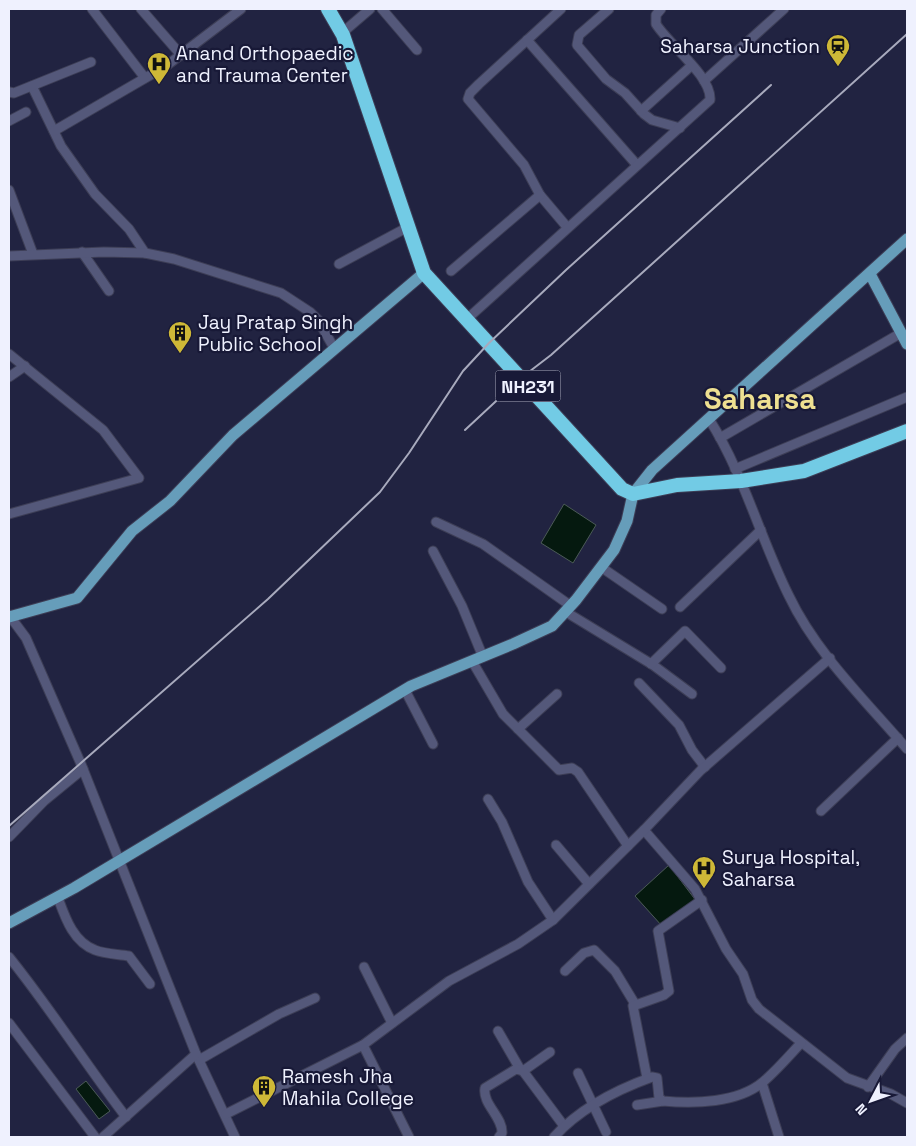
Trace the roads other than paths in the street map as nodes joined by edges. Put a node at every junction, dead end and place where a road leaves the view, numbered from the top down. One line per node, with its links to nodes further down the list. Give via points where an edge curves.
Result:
1 (92, 9): 17 (street)
2 (141, 9): 14 (street)
3 (241, 9): 14 (street)
4 (328, 9): 11 (highway, NH231)
5 (370, 9): 11 (street)
6 (382, 9): 13 (street)
7 (561, 9): 12 (street)
8 (609, 9): 21 (street, via 579,35 577,45 606,79 621,89)
9 (661, 9): 16 (street, via 656,15 656,24)
10 (784, 9): 18 (street)
11 (342, 33): 29 (highway, NH231)
12 (526, 40): 26 (street); 28 (street, via 470,93 468,99 524,165)
13 (418, 50)
14 (181, 55): 17 (street)
15 (91, 62): 19 (street)
16 (691, 66): 18 (street); 21 (street)
17 (145, 78): 25 (street)
18 (704, 80): 24 (street, via 710,100)
19 (32, 86): 20 (street); 25 (street)
20 (9, 92)
21 (641, 111): 24 (street, via 652,120)
22 (26, 112): 23 (street)
23 (9, 121)
24 (680, 128): 26 (street)
25 (54, 131): 33 (street, via 83,178)
26 (637, 166): 30 (street)
27 (9, 190): 34 (street)
28 (540, 195): 30 (street); 37 (street)
29 (408, 227): 36 (street); 38 (highway, NH231)
30 (567, 227): 41 (street)
31 (907, 239): 39 (main road)
32 (82, 252): 33 (street); 34 (street); 40 (street)
33 (145, 253): 44 (street, via 174,259 281,294 318,320)
34 (33, 254): 35 (street)
35 (9, 256)
36 (339, 264)
37 (451, 271)
38 (424, 273): 41 (highway, NH231); 44 (main road)
39 (870, 274): 42 (main road); 49 (main road)
40 (109, 292)
41 (467, 319): 53 (highway, NH231, via 622,488)
42 (901, 332): 43 (main road); 51 (street)
43 (907, 344)
44 (334, 348): 62 (main road, via 233,436 170,500 132,531 77,598)
45 (9, 354): 46 (street)
46 (24, 366): 47 (street); 54 (street, via 103,430 139,478)
47 (9, 377)
48 (907, 397): 52 (street)
49 (709, 419): 51 (street); 53 (main road, via 652,470)
50 (907, 431): 52 (highway, via 804,470)
51 (720, 438): 52 (street)
52 (738, 475): 53 (highway); 56 (street)
53 (633, 494): 58 (main road, via 627,521 614,550)
54 (9, 514)
55 (436, 522): 60 (street, via 483,544)
56 (761, 530): 59 (street); 63 (street, via 789,597)
57 (433, 551): 64 (street, via 462,606)
58 (601, 567): 60 (main road); 61 (street)
59 (680, 607)
60 (568, 609): 64 (main road, via 552,626); 65 (street)
61 (662, 610)
62 (9, 617): 76 (street, via 26,638)
63 (830, 658): 72 (street); 75 (street)
64 (477, 659): 68 (main road); 71 (street, via 497,706)
65 (651, 664): 66 (street, via 685,631); 70 (street)
66 (721, 668)
67 (639, 683): 75 (street, via 679,725)
68 (405, 690): 73 (street); 83 (main road)
69 (557, 694): 71 (street)
70 (692, 694)
71 (518, 729): 82 (street, via 559,770 572,768 578,772)
72 (898, 738): 74 (street); 78 (street)
73 (433, 744)
74 (907, 749)
75 (705, 767): 79 (street)
76 (83, 769): 80 (street, via 44,801); 83 (street)
77 (488, 799): 87 (street, via 502,822 528,882)
78 (821, 811)
79 (644, 830): 82 (street); 86 (street)
80 (9, 837)
81 (556, 845): 84 (street)
82 (628, 846): 84 (street)
83 (120, 861): 85 (main road); 102 (street)
84 (589, 884): 87 (street)
85 (58, 898): 88 (main road); 92 (street, via 68,924 84,944 96,951 129,956)
86 (702, 900): 94 (street, via 658,931 669,991); 99 (street, via 726,949 743,974 755,1004)
87 (553, 920): 96 (street, via 518,944 449,981)
88 (9, 923)
89 (9, 957): 113 (street)
90 (364, 967): 96 (street)
91 (565, 971): 94 (street, via 584,953 594,950 615,971)
92 (150, 984)
93 (315, 998): 102 (street)
94 (636, 1004): 105 (street, via 632,1010)
95 (9, 1022): 116 (street)
96 (392, 1023): 100 (street)
97 (498, 1030): 103 (street)
98 (907, 1038): 107 (street, via 895,1049)
99 (801, 1043): 106 (street); 107 (street, via 837,1071)
100 (363, 1045): 112 (street); 119 (street)
101 (550, 1052): 103 (street)
102 (198, 1057): 112 (street); 113 (street)
103 (522, 1070): 115 (street); 120 (street, via 516,1069 485,1088 486,1097 502,1125)
104 (578, 1072): 110 (street)
105 (647, 1078): 108 (street, via 657,1078 659,1098); 110 (street)
106 (762, 1083): 108 (street, via 725,1098 679,1103); 121 (street)
107 (868, 1087): 109 (street)
108 (663, 1101): 111 (street)
109 (907, 1103)
110 (593, 1105): 114 (street); 115 (street)
111 (638, 1105)
112 (226, 1114): 118 (street)
113 (126, 1117): 117 (street)
114 (606, 1132)
115 (561, 1133)
116 (95, 1137)
117 (103, 1137)
118 (235, 1137)
119 (409, 1137)
120 (499, 1137)
121 (779, 1137)

